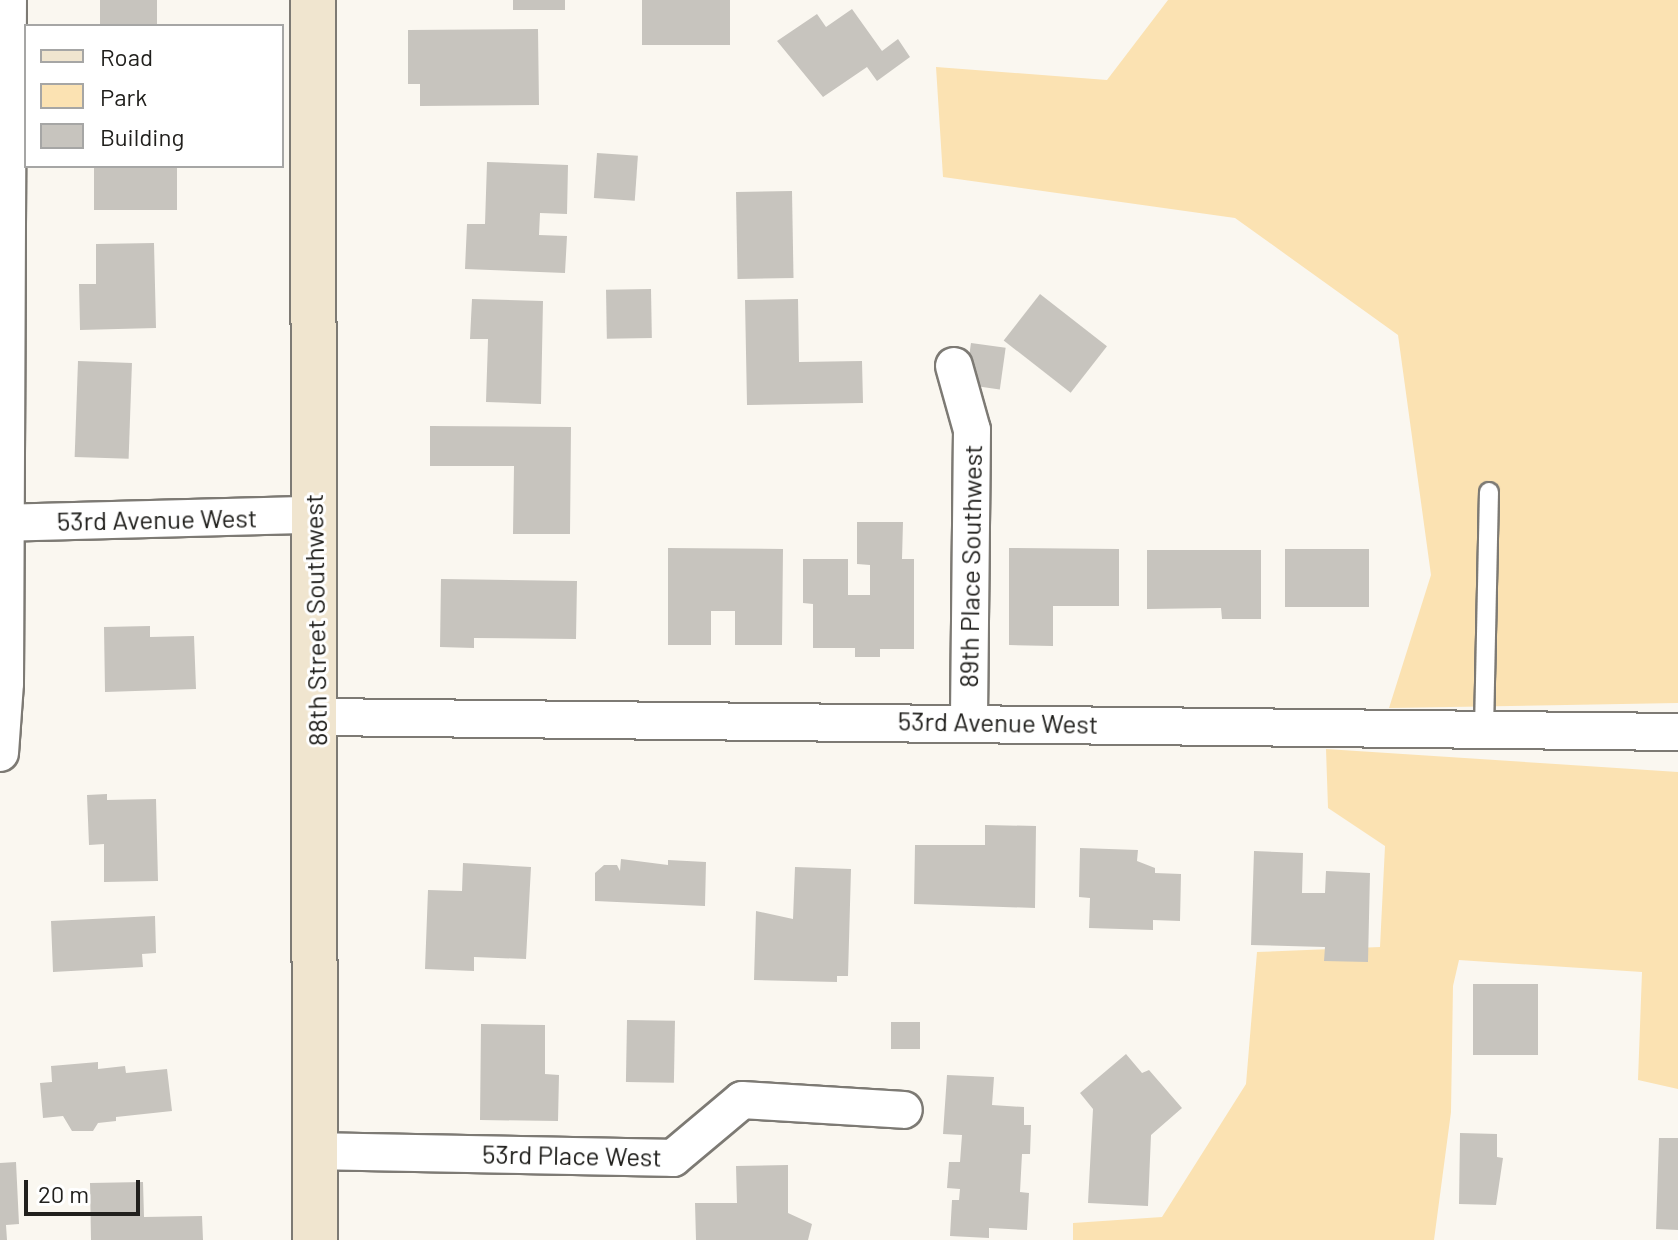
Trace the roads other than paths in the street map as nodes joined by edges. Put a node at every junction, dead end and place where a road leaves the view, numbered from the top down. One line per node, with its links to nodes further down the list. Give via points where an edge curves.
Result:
1 (8, 0): 6 (street)
2 (313, 0): 5 (street, 88th Street Southwest)
3 (954, 366): 8 (street, 89th Place Southwest, via 972,430)
4 (1489, 492): 9 (lane)
5 (313, 515): 6 (street, 53rd Avenue West); 7 (street, 88th Street Southwest)
6 (1, 523): 11 (street, via 5,683)
7 (317, 717): 8 (street, 53rd Avenue West); 13 (street, 88th Street Southwest)
8 (969, 721): 9 (street, 53rd Avenue West)
9 (1484, 730): 10 (street, 53rd Avenue West)
10 (1678, 732)
11 (0, 753)
12 (904, 1110): 13 (street, 53rd Place West, via 742,1100 673,1158)
13 (315, 1151): 14 (street, 88th Street Southwest)
14 (315, 1240)

